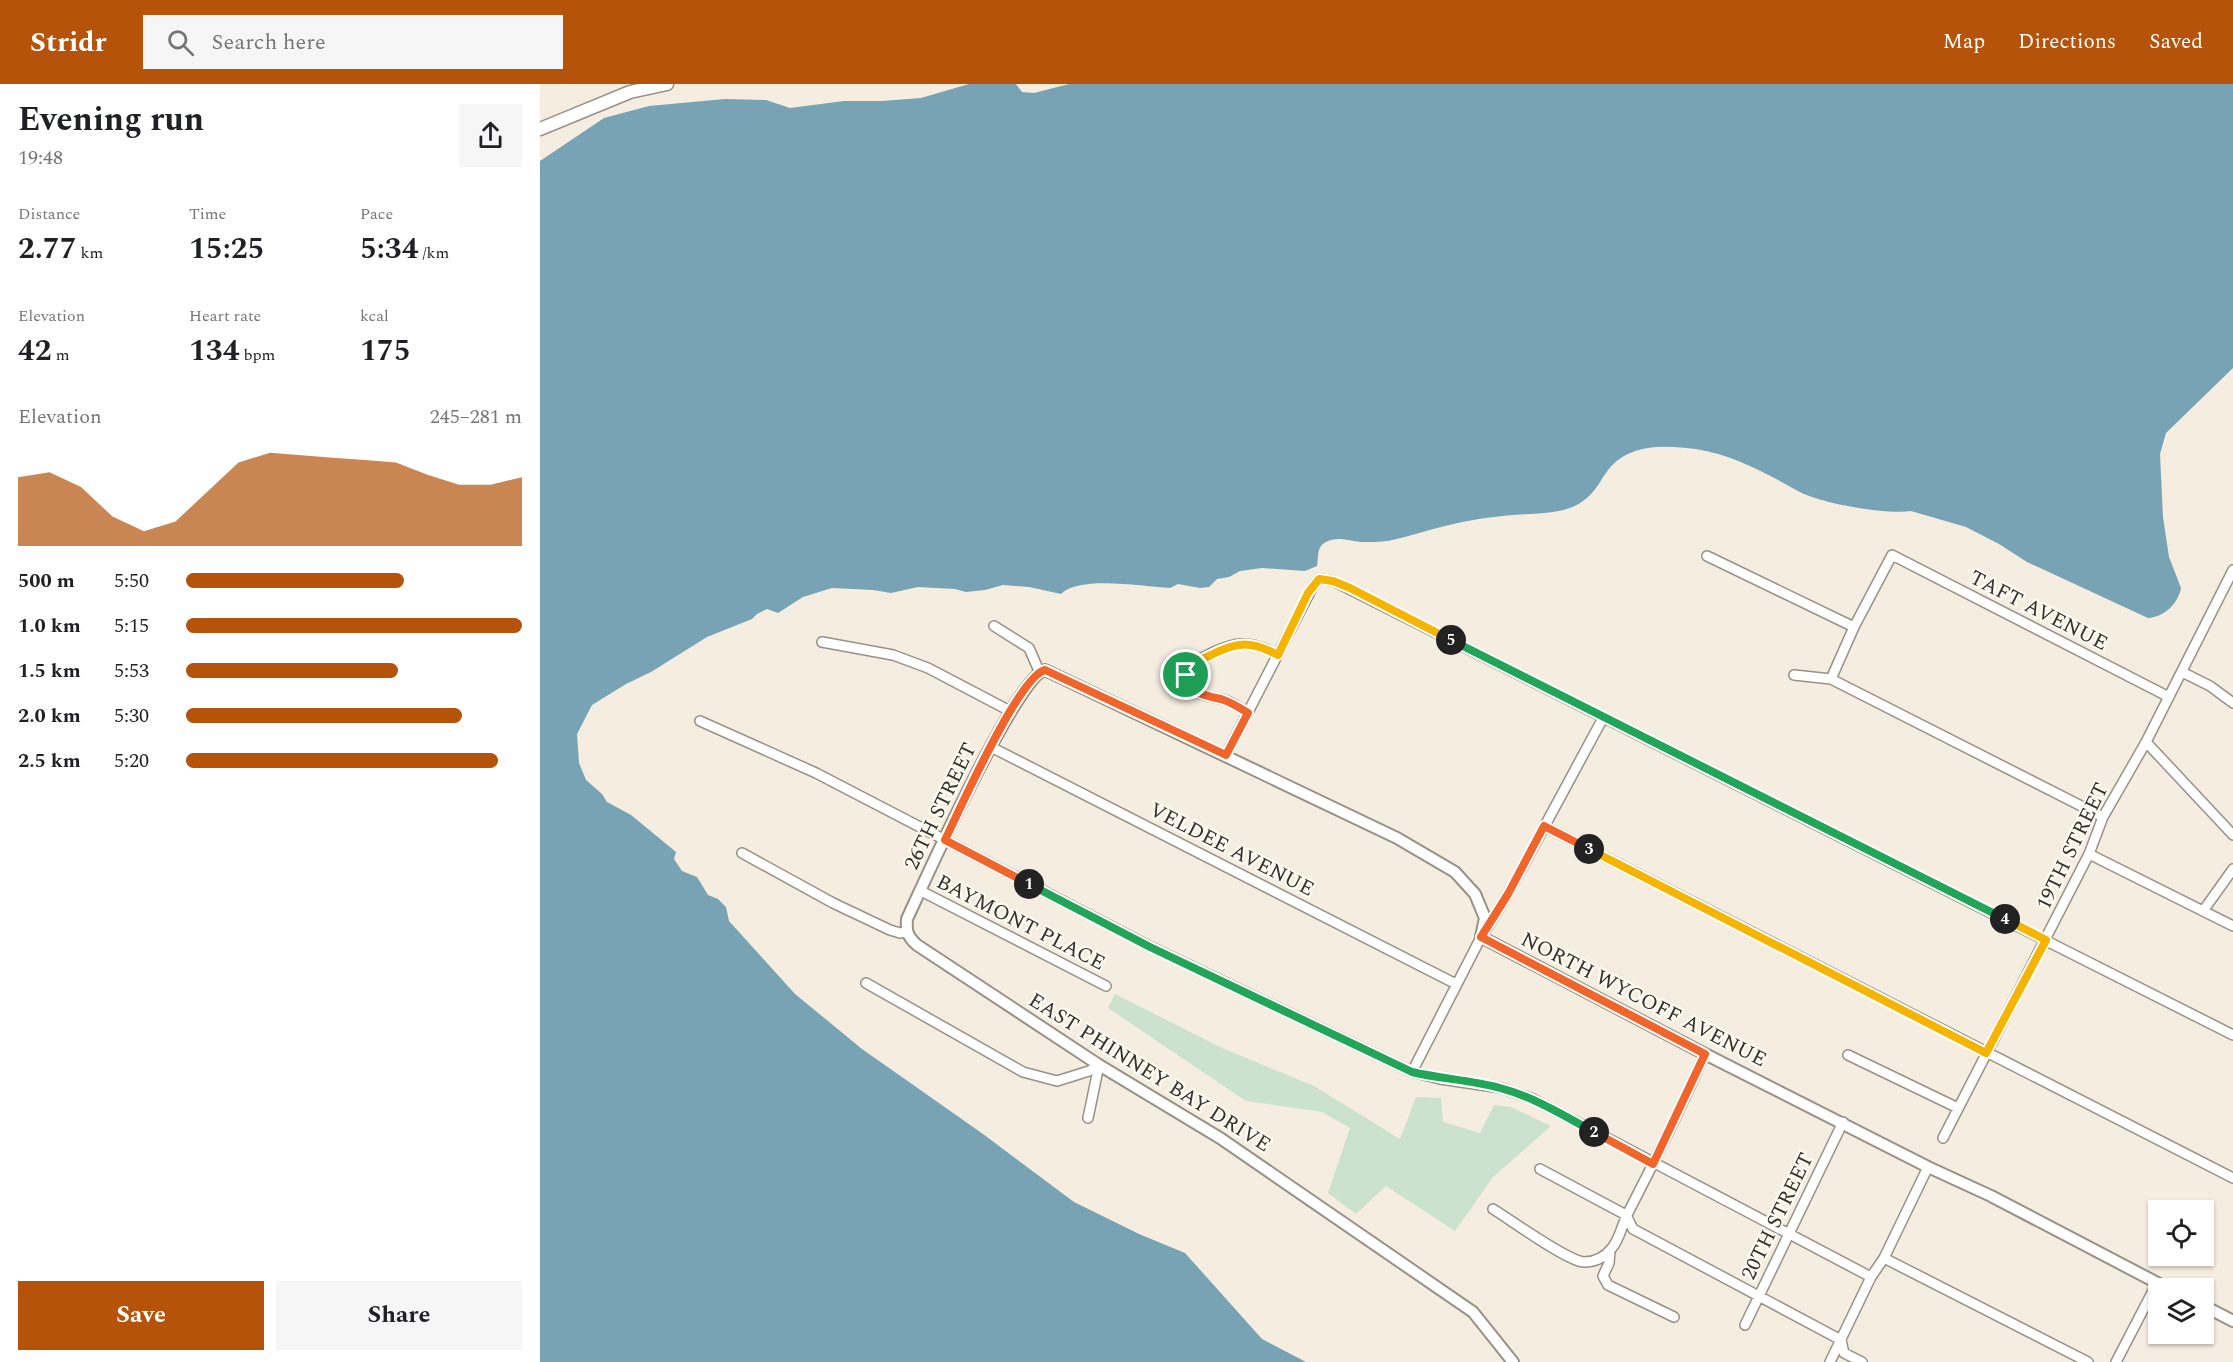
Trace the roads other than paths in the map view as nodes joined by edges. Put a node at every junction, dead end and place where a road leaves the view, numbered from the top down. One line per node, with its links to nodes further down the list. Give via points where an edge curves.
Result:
1 (668, 84): 2 (main road, via 630,92)
2 (540, 129)
3 (1707, 556): 7 (street)
4 (2233, 570): 5 (street, 19TH STREET)
5 (2231, 582): 11 (street, 19TH STREET)
6 (994, 626): 10 (street, via 1029,648)
7 (1854, 627): 13 (street); 14 (street, TAFT AVENUE, via 1892,555)
8 (822, 642): 16 (street, via 893,655 928,668)
9 (1278, 655): 17 (street); 17 (street, via 1256,645 1234,644 1190,667 1187,682 1198,693 1223,699); 18 (street, via 1312,588 1319,579 1325,579 1350,588)
10 (1039, 671): 16 (street, 26TH STREET); 22 (street, via 1045,670)
11 (2182, 672): 14 (street, 19TH STREET); 15 (street)
12 (1794, 675): 13 (street)
13 (1831, 679): 23 (street)
14 (2169, 697): 20 (street, 19TH STREET)
15 (2233, 703)
16 (1010, 711): 21 (street, 26TH STREET)
17 (1248, 713): 22 (street)
18 (1602, 718): 24 (street); 35 (street)
19 (700, 721): 26 (street, via 816,773)
20 (2146, 742): 23 (street, 19TH STREET); 25 (street)
21 (991, 747): 26 (street, 26TH STREET); 37 (street, VELDEE AVENUE)
22 (1226, 755): 34 (street, via 1397,838 1455,872 1475,894 1485,918)
23 (2103, 817): 28 (street, 19TH STREET)
24 (1544, 826): 34 (street); 40 (street)
25 (2233, 835)
26 (945, 840): 30 (street, 26TH STREET); 44 (street, via 1150,947)
27 (742, 854): 33 (street, EAST PHINNEY BAY DRIVE, via 890,930)
28 (2089, 854): 31 (street); 35 (street, 19TH STREET)
29 (2233, 869): 31 (street)
30 (921, 891): 33 (street, 26TH STREET, via 907,919); 38 (street, BAYMONT PLACE)
31 (2202, 911): 32 (street)
32 (2233, 927)
33 (906, 932): 43 (street, EAST PHINNEY BAY DRIVE, via 917,945)
34 (1481, 937): 37 (street); 41 (street, NORTH WYCOFF AVENUE)
35 (2046, 940): 39 (street); 40 (street, 19TH STREET)
36 (866, 983): 43 (street, via 1023,1072 1058,1081)
37 (1456, 984): 44 (street)
38 (1106, 986)
39 (2233, 1035)
40 (1986, 1053): 45 (street, 19TH STREET); 52 (street)
41 (1705, 1054): 47 (street, NORTH WYCOFF AVENUE); 49 (street)
42 (1848, 1055): 45 (street)
43 (1099, 1065): 46 (street); 67 (street, EAST PHINNEY BAY DRIVE, via 1226,1142 1473,1312)
44 (1412, 1072): 49 (street, via 1501,1088 1533,1099)
45 (1958, 1108): 48 (street, 19TH STREET)
46 (1088, 1118)
47 (1843, 1122): 50 (street, NORTH WYCOFF AVENUE); 55 (street, 20TH STREET)
48 (1943, 1138)
49 (1653, 1164): 54 (street); 55 (street)
50 (1928, 1167): 57 (street); 59 (street, NORTH WYCOFF AVENUE)
51 (1540, 1169): 54 (street)
52 (2233, 1178)
53 (1493, 1209): 56 (street, via 1582,1262 1597,1260)
54 (1626, 1215): 56 (street); 60 (street, via 1634,1229)
55 (1788, 1232): 58 (street); 60 (street, 20TH STREET)
56 (1610, 1251): 63 (street, via 1603,1276 1608,1285)
57 (1884, 1258): 58 (street); 70 (street)
58 (1871, 1277): 66 (street)
59 (2148, 1279)
60 (1758, 1297): 65 (street, 20TH STREET); 66 (street)
61 (2148, 1309): 71 (street)
62 (2214, 1311): 64 (street)
63 (1674, 1317)
64 (2233, 1321)
65 (1745, 1325)
66 (1841, 1340): 68 (street); 69 (street, via 1844,1353)
67 (1513, 1362)
68 (1830, 1362)
69 (1862, 1362)
70 (2088, 1362)
71 (2116, 1362)

